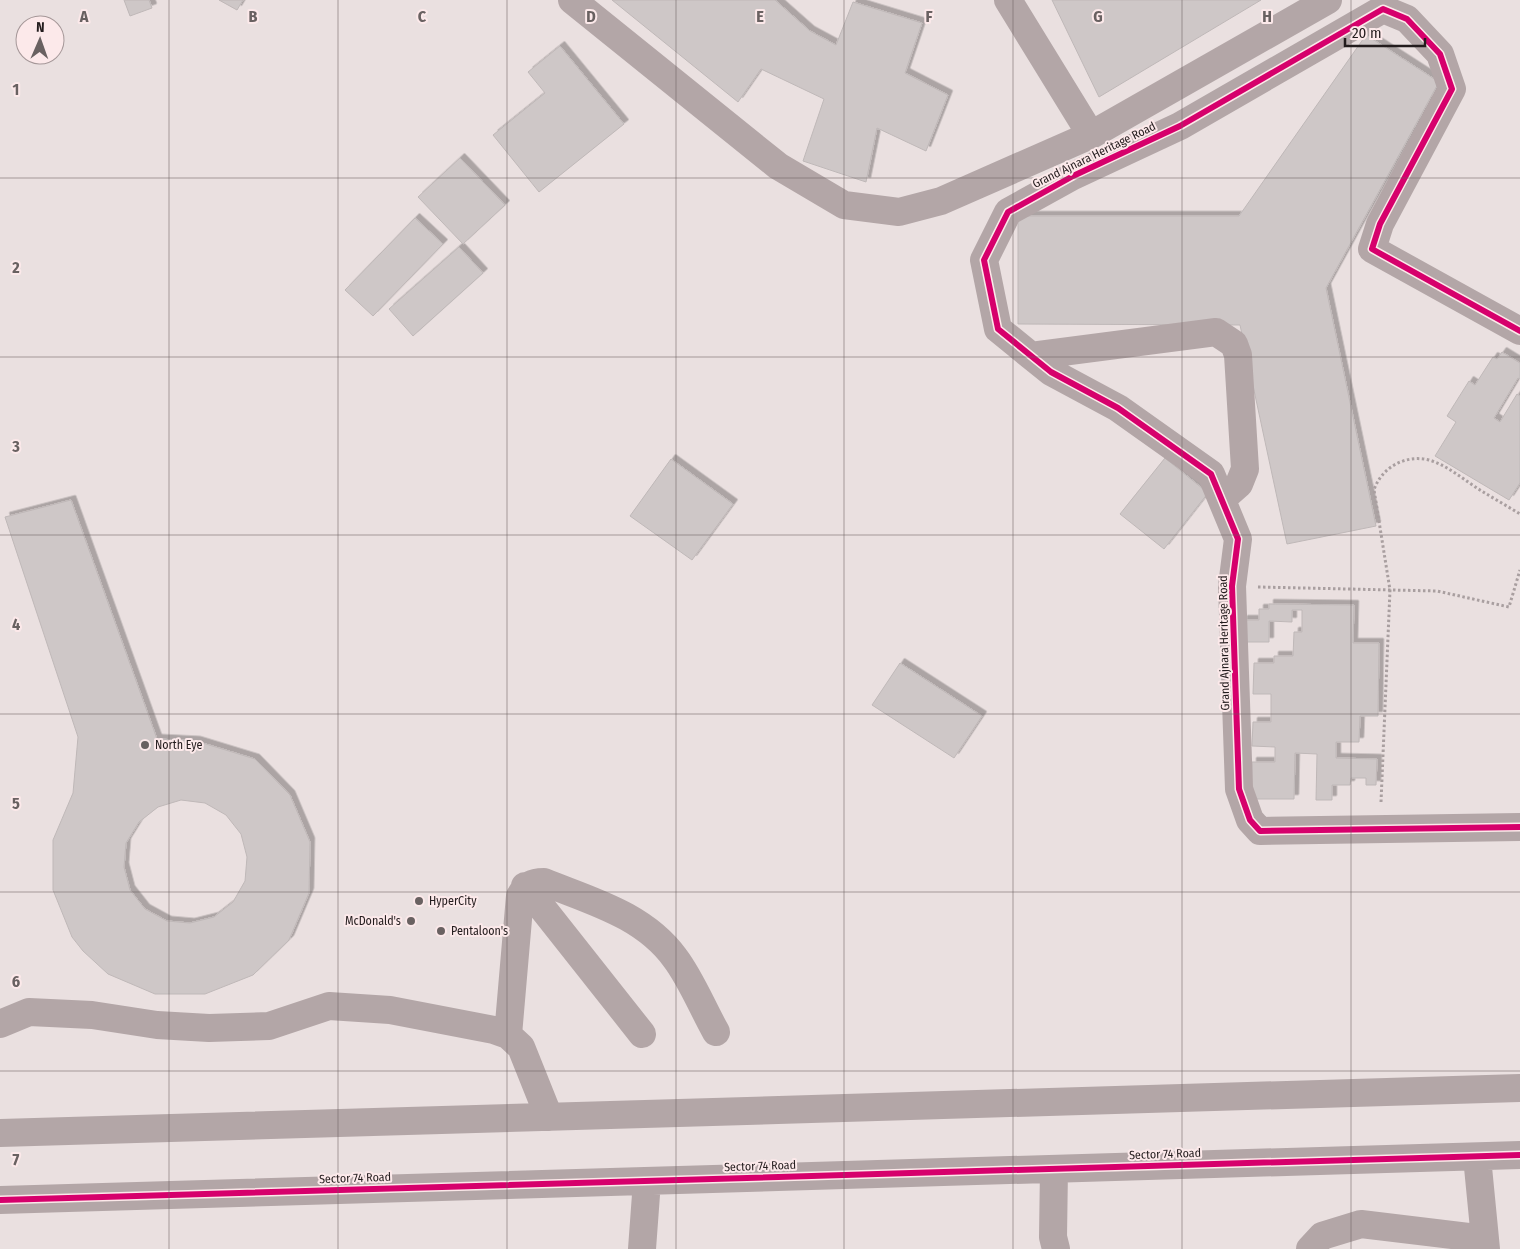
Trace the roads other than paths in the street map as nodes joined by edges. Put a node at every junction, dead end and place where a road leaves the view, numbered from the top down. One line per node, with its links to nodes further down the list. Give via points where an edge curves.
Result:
1 (572, 0): 4 (street, via 778,166 844,205 899,212 941,201)
2 (1008, 0): 4 (street)
3 (1328, 0): 4 (street)
4 (1091, 135)
5 (1520, 331): 6 (street, Grand Ajnara Heritage Road, via 1372,249 1380,224 1452,89 1440,54 1407,19 1383,9 1180,126 1073,176 1008,212 984,260 998,329)
6 (1031, 356): 7 (street, Grand Ajnara Heritage Road, via 1051,372 1118,408 1211,474); 7 (street, via 1216,332 1234,344 1238,355 1246,469 1239,484)
7 (1222, 499): 8 (street, Grand Ajnara Heritage Road, via 1238,539 1232,586 1239,789 1250,820 1260,831)
8 (1520, 827)
9 (525, 886): 11 (street, via 544,882 609,907 643,926 675,958); 12 (street); 13 (street, via 520,896)
10 (0, 1024): 13 (street, via 28,1012 92,1015 157,1025 209,1028 269,1026 329,1006 390,1010)
11 (716, 1032)
12 (642, 1034)
13 (508, 1035): 15 (street, via 521,1048)
14 (1520, 1088): 15 (street)
15 (549, 1117): 16 (street)
16 (0, 1133)
17 (1520, 1155): 18 (street, Sector 74 Road)
18 (1477, 1156): 19 (street, Sector 74 Road); 22 (street)
19 (1054, 1169): 20 (street, Sector 74 Road); 24 (street, via 1053,1236)
20 (647, 1180): 21 (street, Sector 74 Road); 23 (street)
21 (0, 1200)
22 (1486, 1244): 25 (street, via 1361,1224 1322,1236)
23 (642, 1249)
24 (1056, 1249)
25 (1310, 1249)

